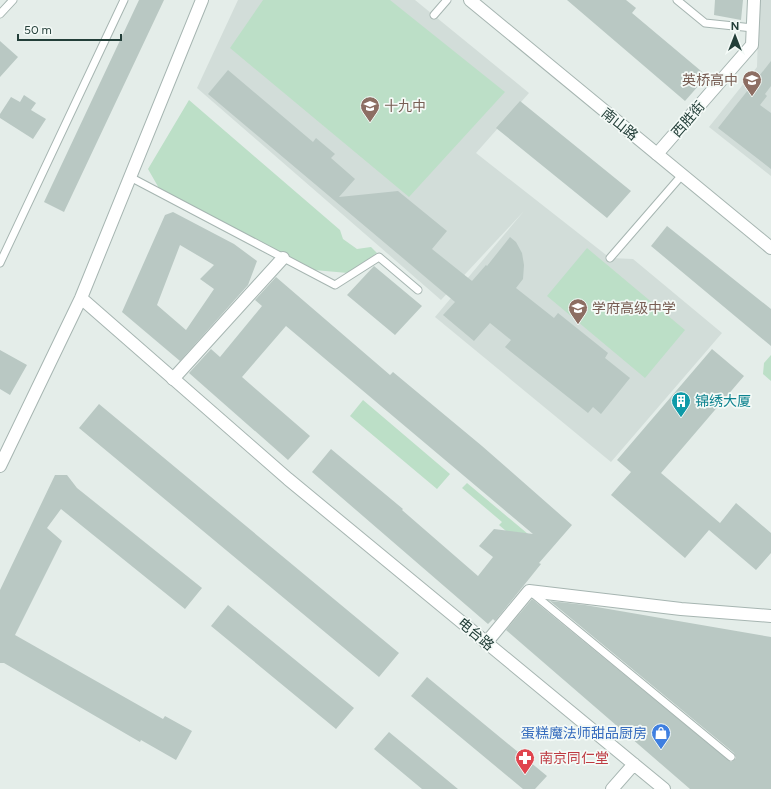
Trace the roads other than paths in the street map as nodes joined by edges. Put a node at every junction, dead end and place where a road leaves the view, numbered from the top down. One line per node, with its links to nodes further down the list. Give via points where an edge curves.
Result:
1 (13, 0): 8 (lane)
2 (124, 0): 17 (lane)
3 (202, 0): 13 (street)
4 (447, 0): 9 (lane)
5 (470, 0): 11 (street, 南山路)
6 (677, 0): 10 (lane, via 705,22)
7 (754, 0): 10 (street, 西胜街)
8 (0, 14)
9 (434, 16)
10 (753, 28): 11 (street, 西胜街, via 752,45)
11 (657, 154): 12 (street, 南山路)
12 (682, 175): 14 (street, 南山路); 16 (lane)
13 (130, 177): 15 (lane); 19 (street)
14 (771, 248)
15 (283, 258): 18 (lane, via 335,285 379,257); 20 (street)
16 (610, 258)
17 (0, 263)
18 (418, 290)
19 (81, 298): 20 (street, 电台路); 21 (street)
20 (173, 379): 24 (street, 电台路, via 288,479)
21 (0, 466)
22 (529, 590): 23 (street, via 681,609); 24 (street); 25 (lane)
23 (771, 616)
24 (486, 643): 26 (street, 电台路)
25 (731, 757)
26 (634, 764): 27 (street); 28 (street, 电台路)
27 (612, 789)
28 (664, 789)

